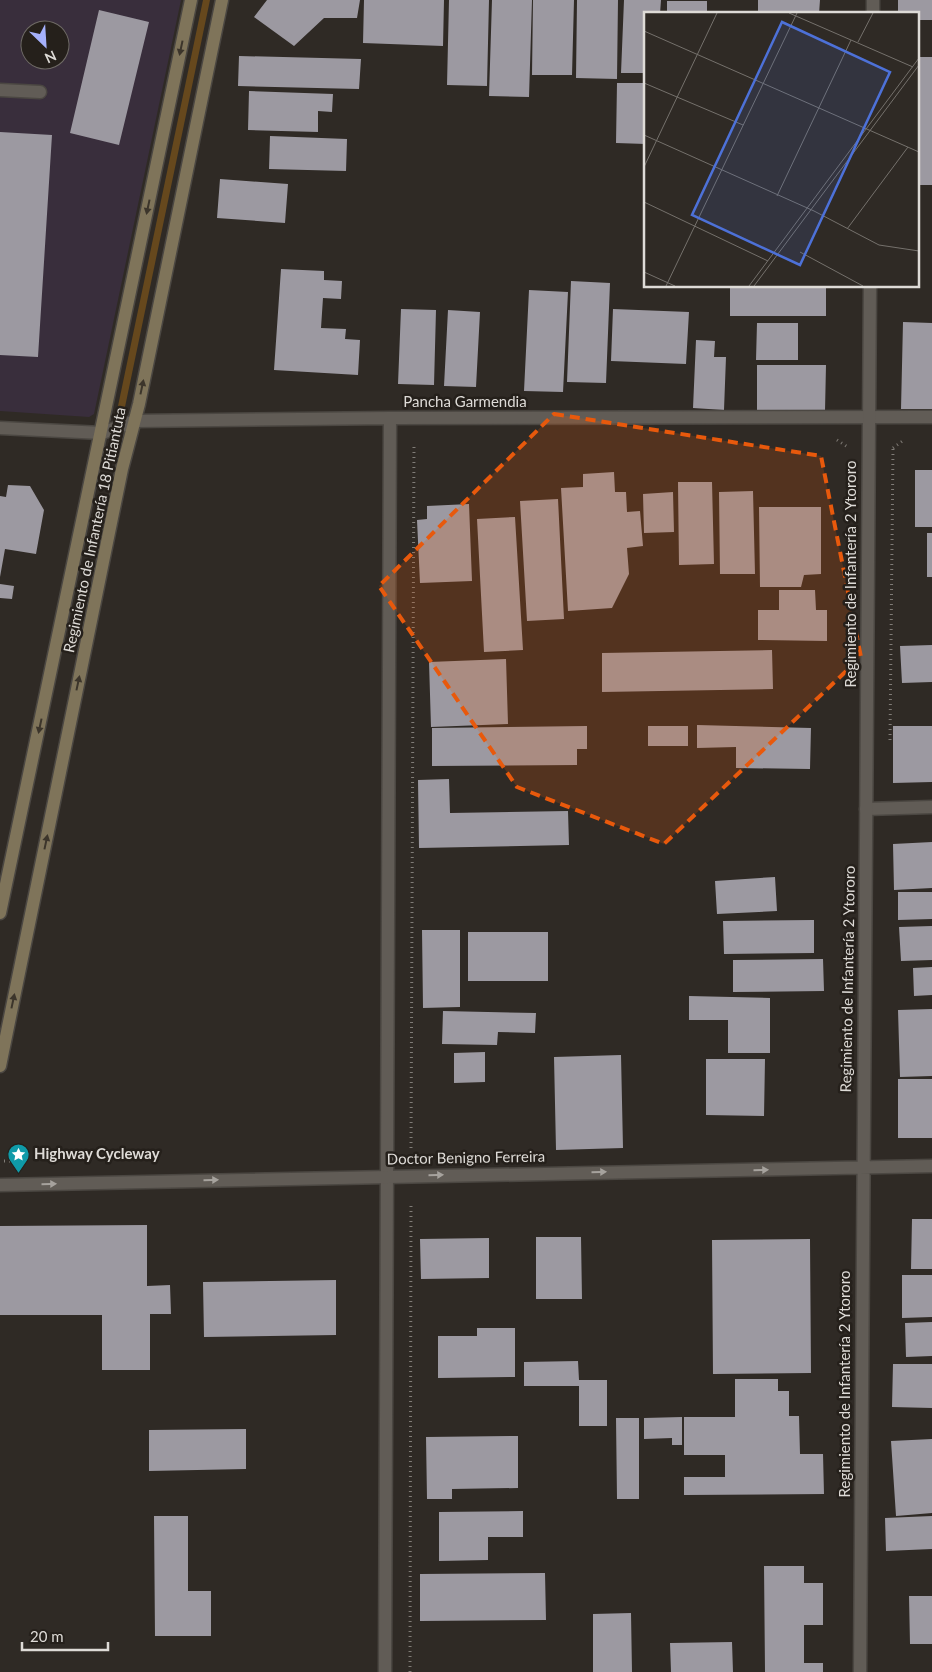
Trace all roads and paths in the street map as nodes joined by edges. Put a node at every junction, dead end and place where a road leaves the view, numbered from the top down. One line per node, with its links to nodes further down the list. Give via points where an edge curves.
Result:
1 (191, 0): 11 (main road, Regimiento de Infantería 18 Pitiantuta, one-way to 11)
2 (222, 0): 9 (main road, Regimiento de Infantería 18 Pitiantuta, one-way to 2)
3 (0, 90): 4 (street)
4 (40, 92)
5 (870, 288): 8 (street, Regimiento de Infantería 2 Ytororo)
6 (932, 417): 8 (street, Pancha Garmendia)
7 (390, 418): 8 (street, Pancha Garmendia); 9 (street, Pancha Garmendia); 24 (street)
8 (869, 418): 18 (street, Regimiento de Infantería 2 Ytororo)
9 (135, 421): 11 (street, Pancha Garmendia); 20 (main road, Regimiento de Infantería 18 Pitiantuta, one-way to 9, via 122,469)
10 (0, 428): 11 (street, Pancha Garmendia)
11 (102, 433): 19 (main road, Regimiento de Infantería 18 Pitiantuta, one-way to 19)
12 (909, 440): 15 (path, via 902,440)
13 (414, 444): 21 (path)
14 (886, 448): 15 (path)
15 (894, 448): 16 (path)
16 (890, 742)
17 (932, 807): 18 (street)
18 (866, 809): 23 (street, Regimiento de Infantería 2 Ytororo)
19 (0, 914)
20 (0, 1066)
21 (411, 1148)
22 (932, 1166): 23 (street, Doctor Benigno Ferreira)
23 (863, 1167): 24 (street, Doctor Benigno Ferreira, one-way to 23); 29 (street, Regimiento de Infantería 2 Ytororo)
24 (388, 1176): 25 (street, Doctor Benigno Ferreira, one-way to 24); 27 (street)
25 (0, 1185)
26 (411, 1204): 28 (path)
27 (385, 1672)
28 (410, 1672)
29 (860, 1672)

